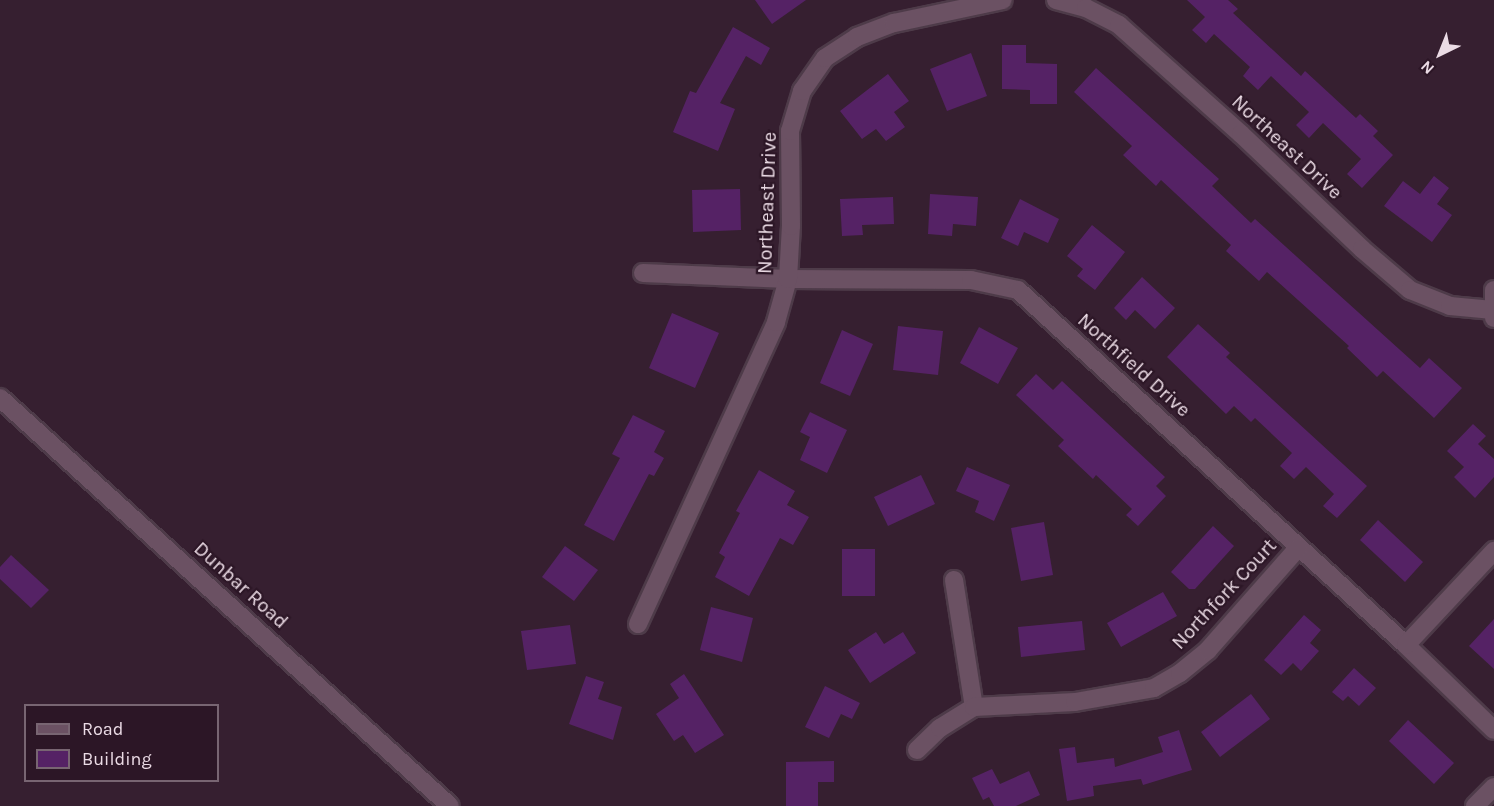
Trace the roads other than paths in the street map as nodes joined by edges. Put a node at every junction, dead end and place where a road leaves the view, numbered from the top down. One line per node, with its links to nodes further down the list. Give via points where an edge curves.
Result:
1 (1003, 0): 4 (street, Northeast Drive, via 894,23 857,37 825,58 802,91 790,131)
2 (1056, 0): 6 (street, Northeast Drive, via 1086,8 1119,25 1410,290 1450,306)
3 (643, 273): 4 (street, Northfield Drive)
4 (788, 279): 8 (street, Northfield Drive, via 971,280 1018,290); 11 (street, Northeast Drive, via 763,356)
5 (1494, 290): 6 (street)
6 (1493, 314)
7 (0, 398): 17 (street, Dunbar Road)
8 (1298, 548): 12 (street, Northfield Drive); 13 (street, Northfork Court, via 1208,650 1154,688 1075,702)
9 (1494, 552): 12 (street)
10 (954, 580): 13 (street)
11 (638, 624)
12 (1406, 645): 14 (street, Northfield Drive)
13 (974, 707): 15 (street, Northfork Court, via 940,728)
14 (1494, 730)
15 (917, 750)
16 (1494, 787): 18 (street)
17 (450, 806)
18 (1475, 806)

